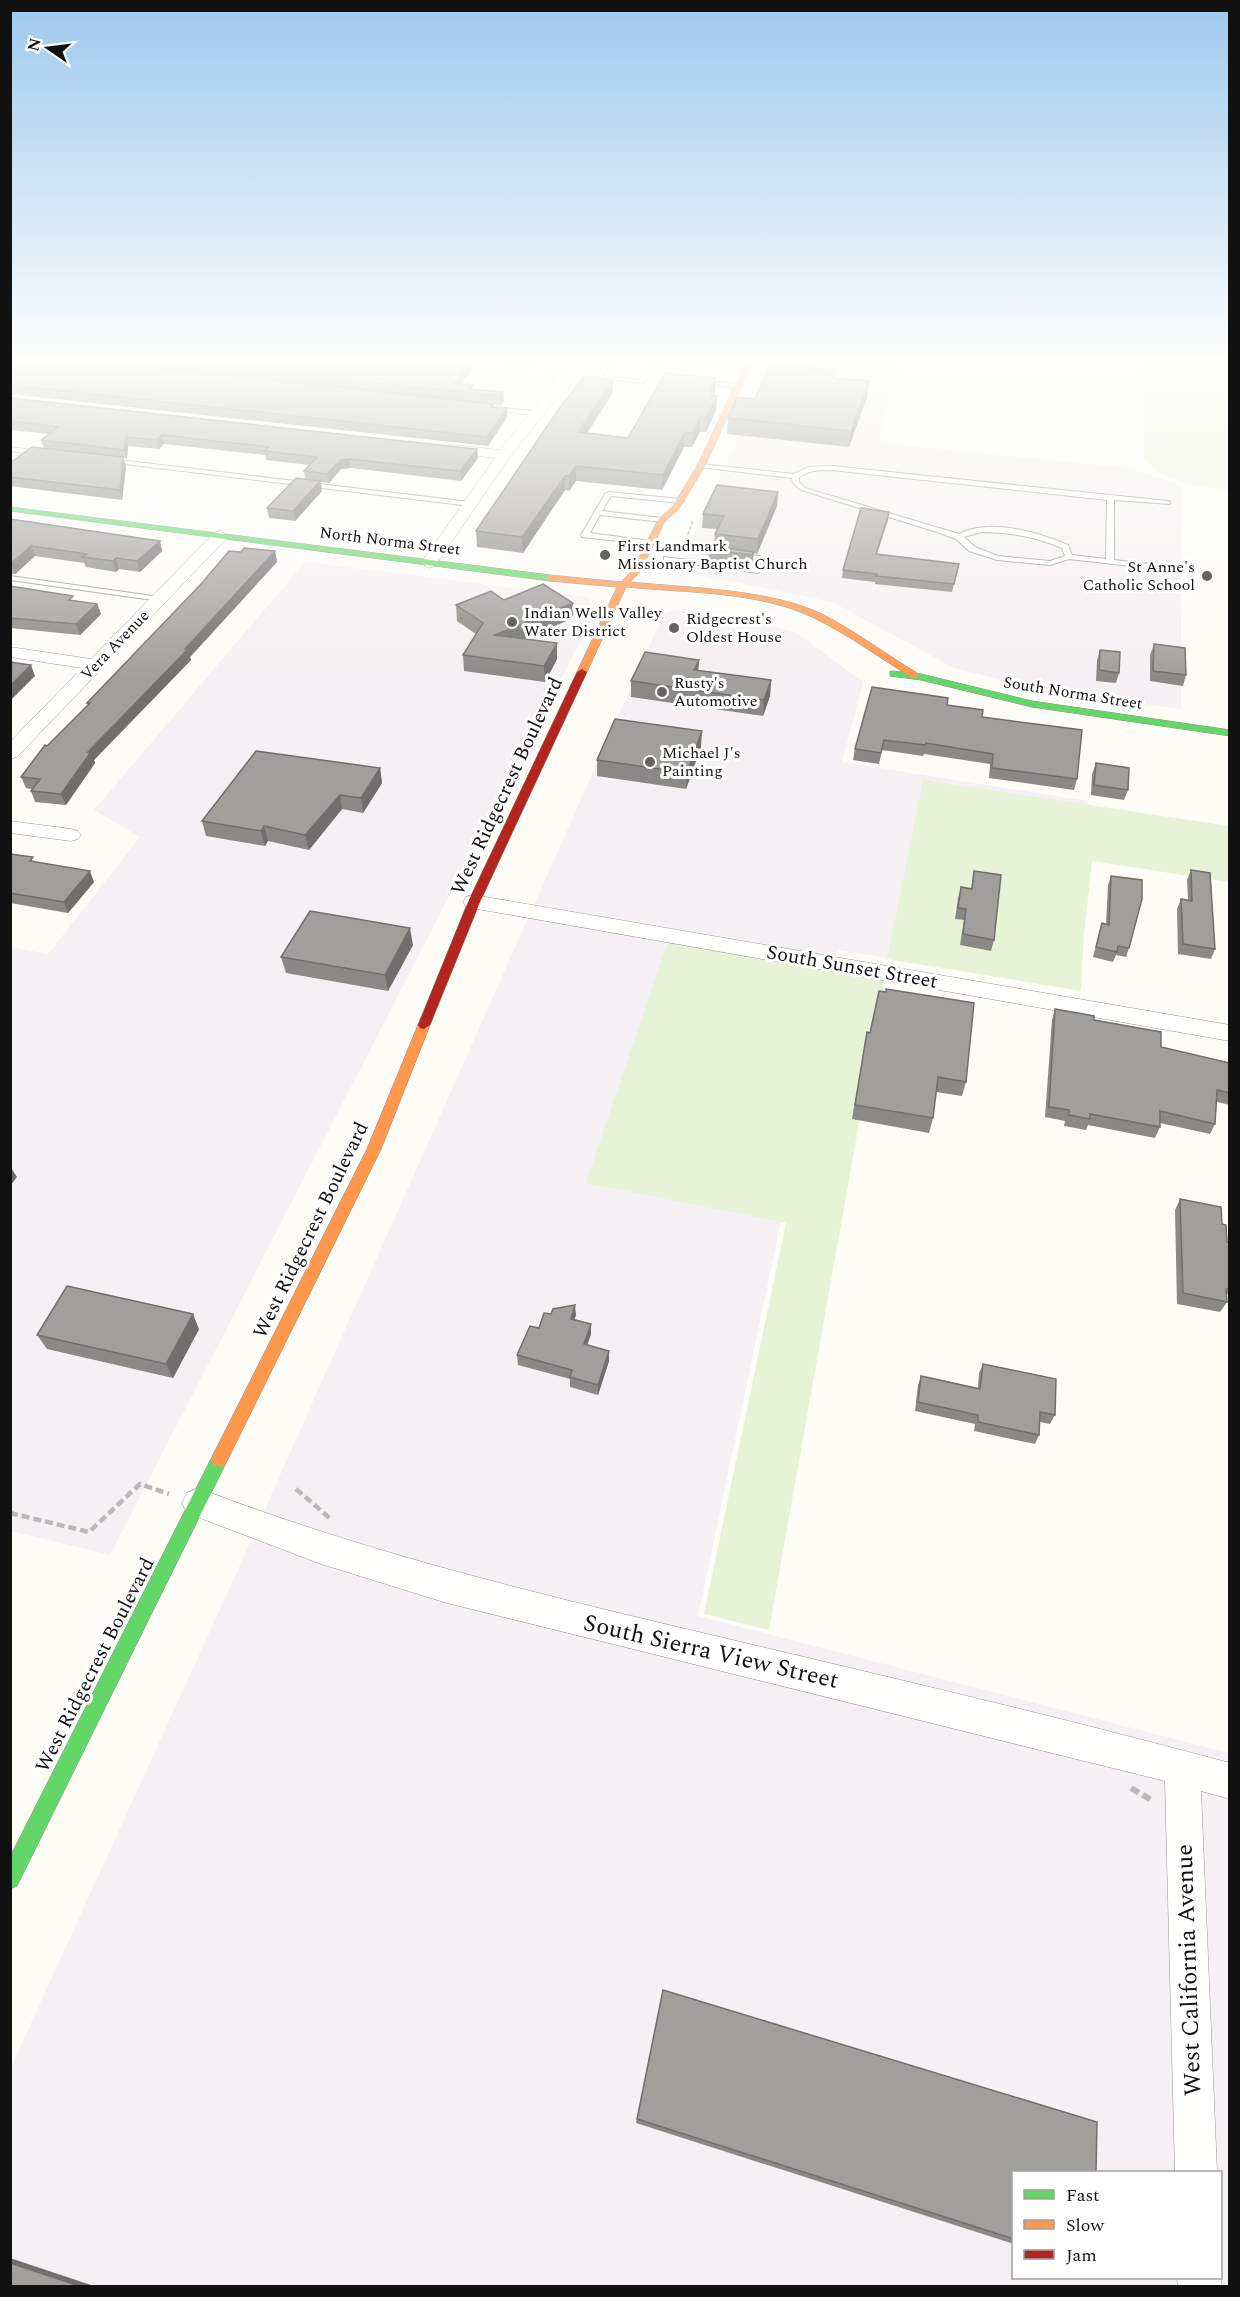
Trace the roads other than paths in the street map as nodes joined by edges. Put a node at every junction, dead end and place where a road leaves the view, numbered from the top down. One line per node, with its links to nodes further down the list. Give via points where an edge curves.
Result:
1 (145, 465): 8 (lane)
2 (497, 465): 8 (street)
3 (701, 466): 4 (lane); 6 (main road, West Ridgecrest Boulevard)
4 (795, 476): 5 (lane, via 801,470 816,468 856,470); 14 (lane, via 795,483 803,489)
5 (1111, 498): 7 (lane); 18 (lane)
6 (680, 501): 10 (lane, via 609,494); 11 (main road, via 688,507); 12 (main road, West Ridgecrest Boulevard)
7 (1168, 503)
8 (470, 504): 19 (street)
9 (10, 509): 13 (main road, North Norma Street)
10 (598, 513): 12 (lane); 15 (lane, via 585,535)
11 (684, 517)
12 (662, 520): 15 (main road, West Ridgecrest Boulevard)
13 (220, 536): 19 (main road, North Norma Street); 23 (street, Vera Avenue)
14 (959, 537): 17 (lane, via 972,549 997,558 1050,563); 17 (lane, via 990,530 1038,537 1065,547)
15 (650, 543): 22 (main road, West Ridgecrest Boulevard, via 636,572)
16 (670, 551): 16 (lane, via 740,571 758,570 765,564 760,559); 22 (main road, via 661,574)
17 (1069, 557): 18 (lane)
18 (1110, 562): 20 (lane)
19 (429, 563): 22 (main road, North Norma Street)
20 (1167, 568)
21 (10, 578): 23 (lane)
22 (622, 586): 24 (main road, via 674,601 737,609); 28 (main road, South Norma Street, via 744,595 801,609 857,638); 33 (main road, West Ridgecrest Boulevard)
23 (160, 599): 26 (street, Vera Avenue)
24 (792, 622)
25 (10, 652): 26 (street)
26 (96, 665): 30 (street, Vera Avenue)
27 (877, 671): 28 (main road, South Norma Street)
28 (914, 675): 29 (main road, South Norma Street, via 1016,701)
29 (1230, 733)
30 (10, 753)
31 (10, 827): 32 (street)
32 (71, 836)
33 (474, 902): 34 (street, South Sunset Street); 35 (main road, West Ridgecrest Boulevard, via 374,1149)
34 (1230, 1033)
35 (198, 1503): 36 (street, South Sierra View Street, via 252,1526 566,1618); 38 (main road, West Ridgecrest Boulevard)
36 (1182, 1767): 37 (street, South Sierra View Street); 39 (street, West California Avenue)
37 (1230, 1780)
38 (10, 1879)
39 (1196, 2171)

